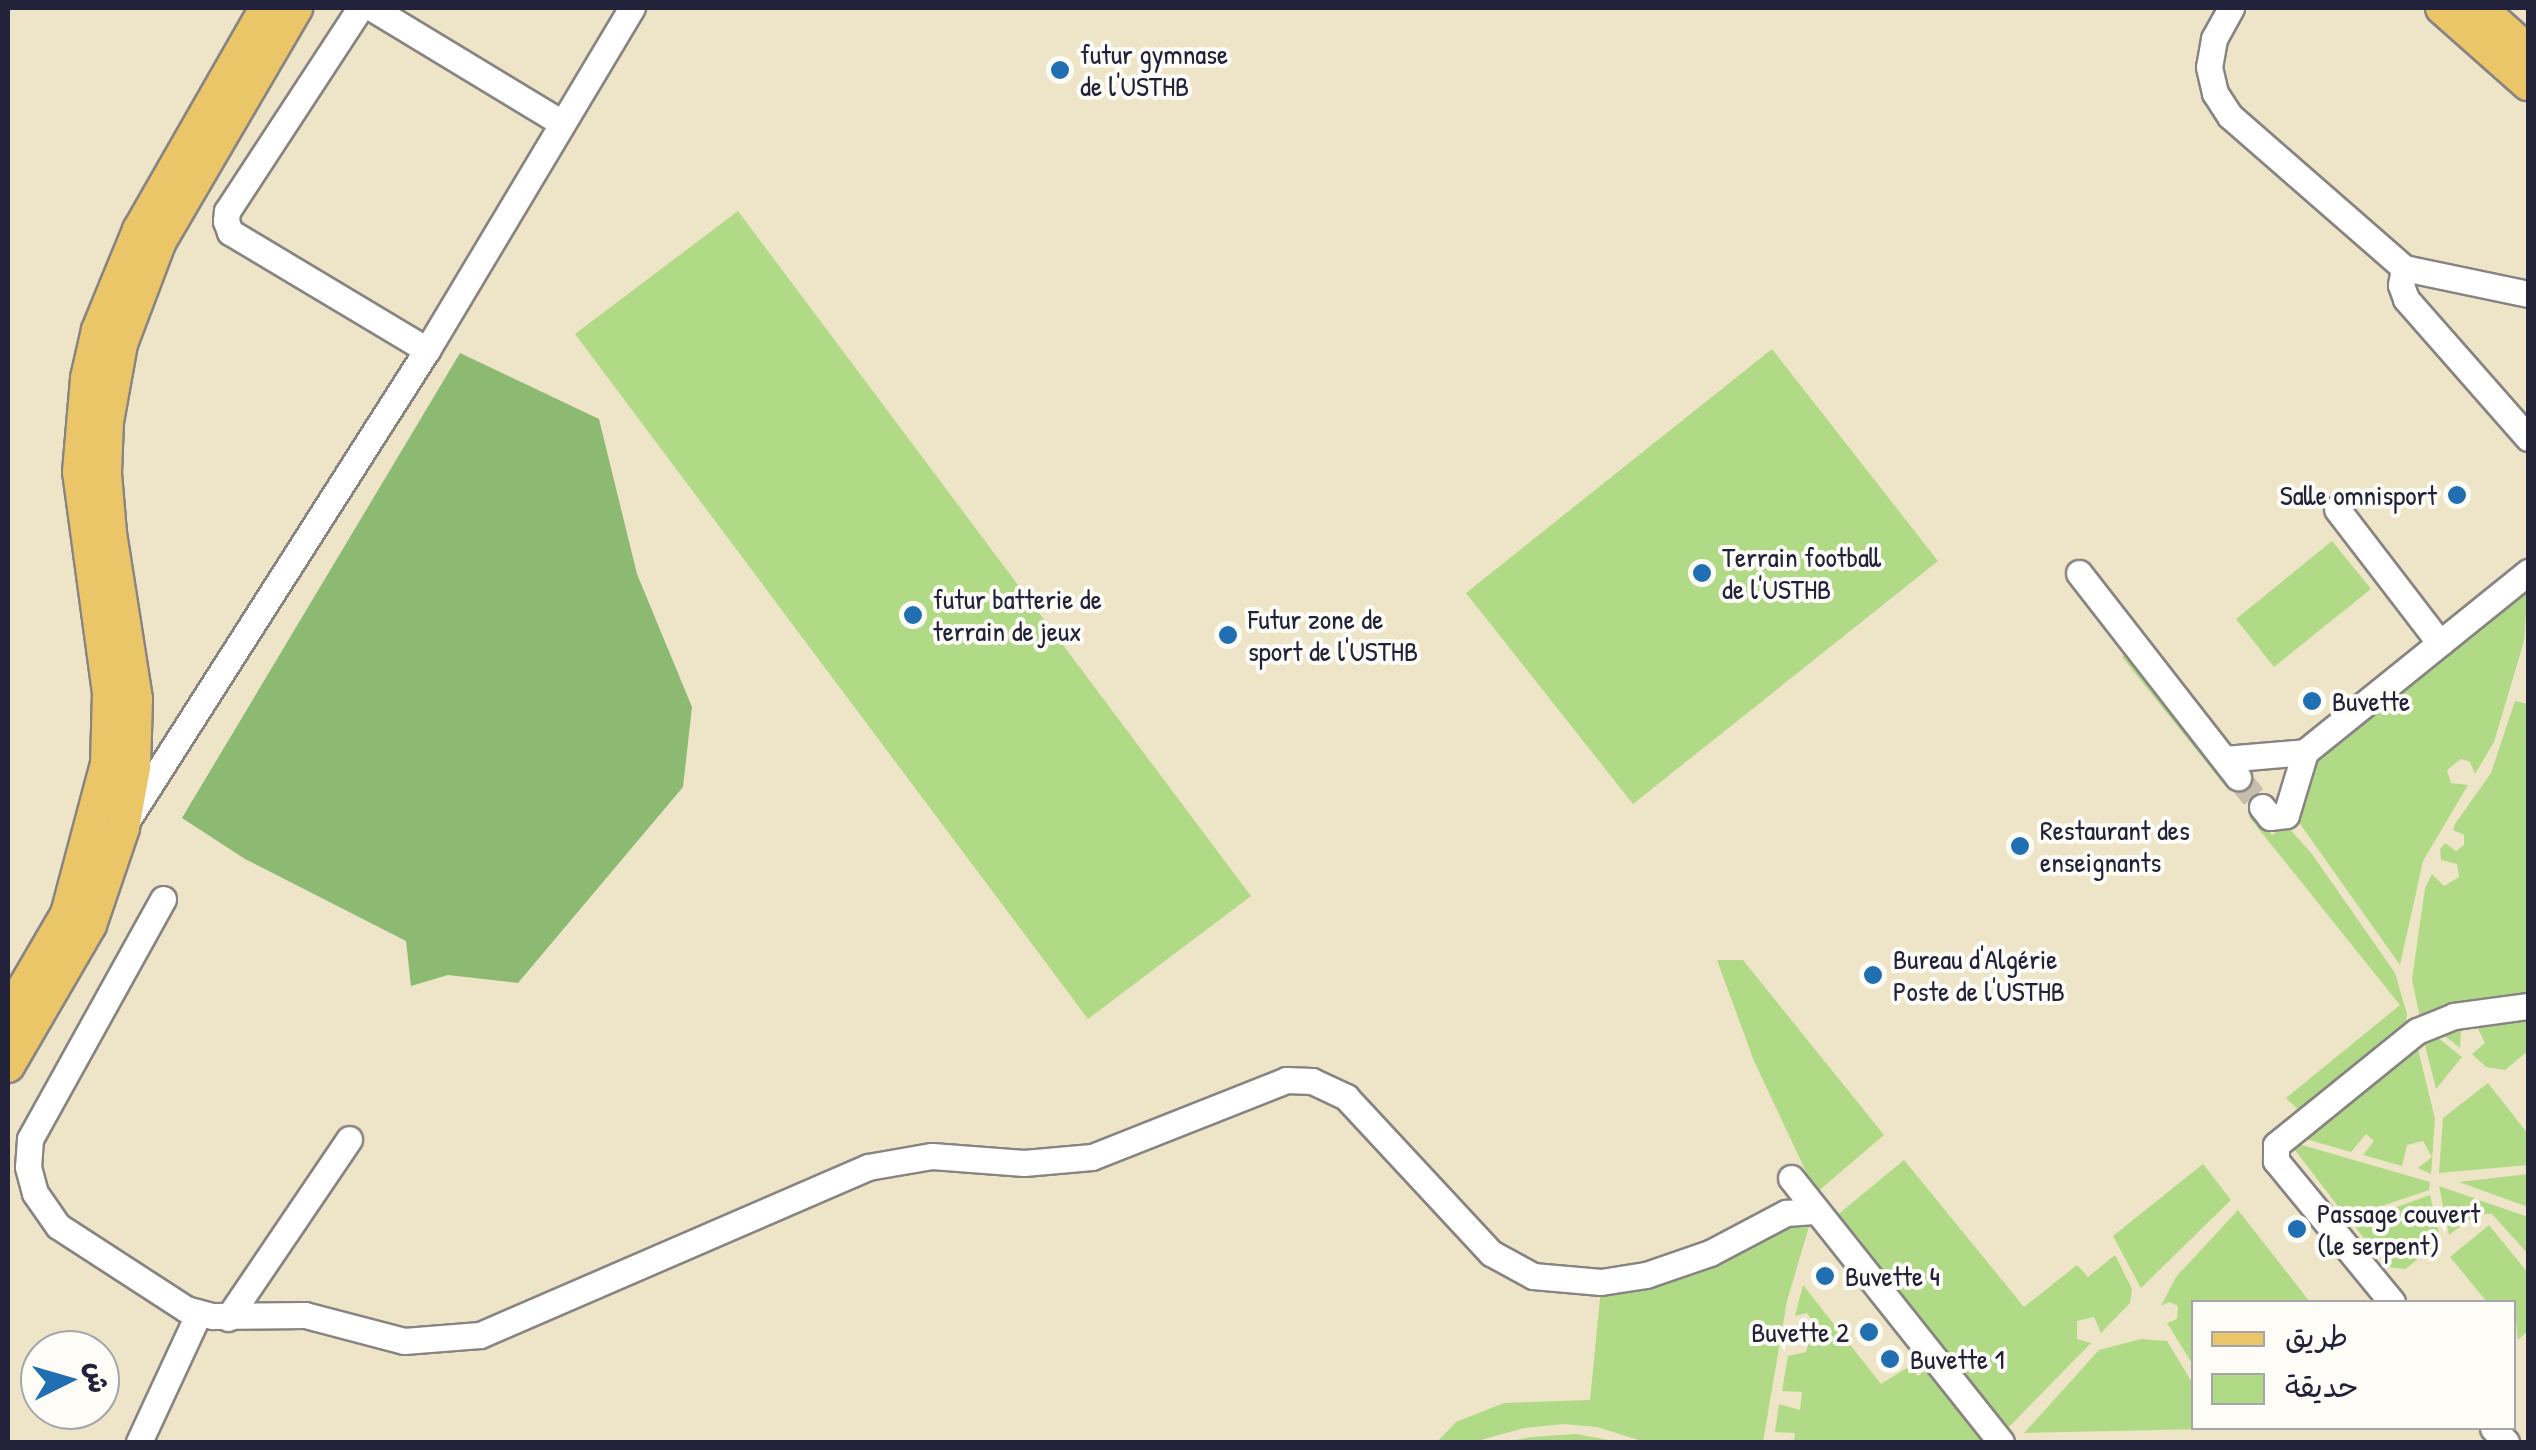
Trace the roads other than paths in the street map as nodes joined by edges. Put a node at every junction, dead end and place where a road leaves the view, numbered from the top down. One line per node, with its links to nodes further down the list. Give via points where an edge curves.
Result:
1 (266, 8): 25 (main road, via 139,230 98,330 79,472 106,653 107,764 68,914)
2 (296, 8): 22 (main road, via 160,241 121,344 105,473 136,699)
3 (360, 8): 14 (lane, via 226,221 230,232)
4 (372, 8): 11 (lane)
5 (632, 8): 11 (lane)
6 (2232, 8): 12 (lane, via 2210,53 2210,80 2222,106)
7 (2442, 8): 10 (main road)
8 (2480, 8): 9 (main road)
9 (2528, 51)
10 (2528, 84)
11 (562, 123): 14 (lane)
12 (2404, 268): 13 (lane); 15 (lane, via 2406,298)
13 (2528, 294)
14 (426, 350): 22 (lane)
15 (2528, 438)
16 (2336, 509): 19 (lane)
17 (2528, 572): 19 (lane)
18 (2079, 573): 20 (lane, via 2231,768)
19 (2440, 643): 20 (lane)
20 (2305, 752): 21 (lane, via 2286,815 2270,818)
21 (2262, 806)
22 (123, 828): 26 (main road, via 84,937)
23 (164, 899): 31 (lane, via 30,1140 28,1167 35,1193 58,1226)
24 (2528, 1006): 30 (lane, via 2454,1016 2417,1031 2276,1145 2276,1161)
25 (8, 1015)
26 (8, 1066)
27 (349, 1139): 32 (lane)
28 (1791, 1178): 29 (lane)
29 (1817, 1210): 32 (lane, via 1786,1212 1710,1254 1646,1275 1601,1282 1532,1276 1492,1253 1346,1097 1325,1084 1286,1080 1092,1157 1024,1163 932,1156 868,1167 480,1335 404,1341 305,1315); 34 (lane)
30 (2390, 1300)
31 (199, 1314): 32 (lane); 33 (lane)
32 (228, 1318)
33 (139, 1442)
34 (2001, 1442)

